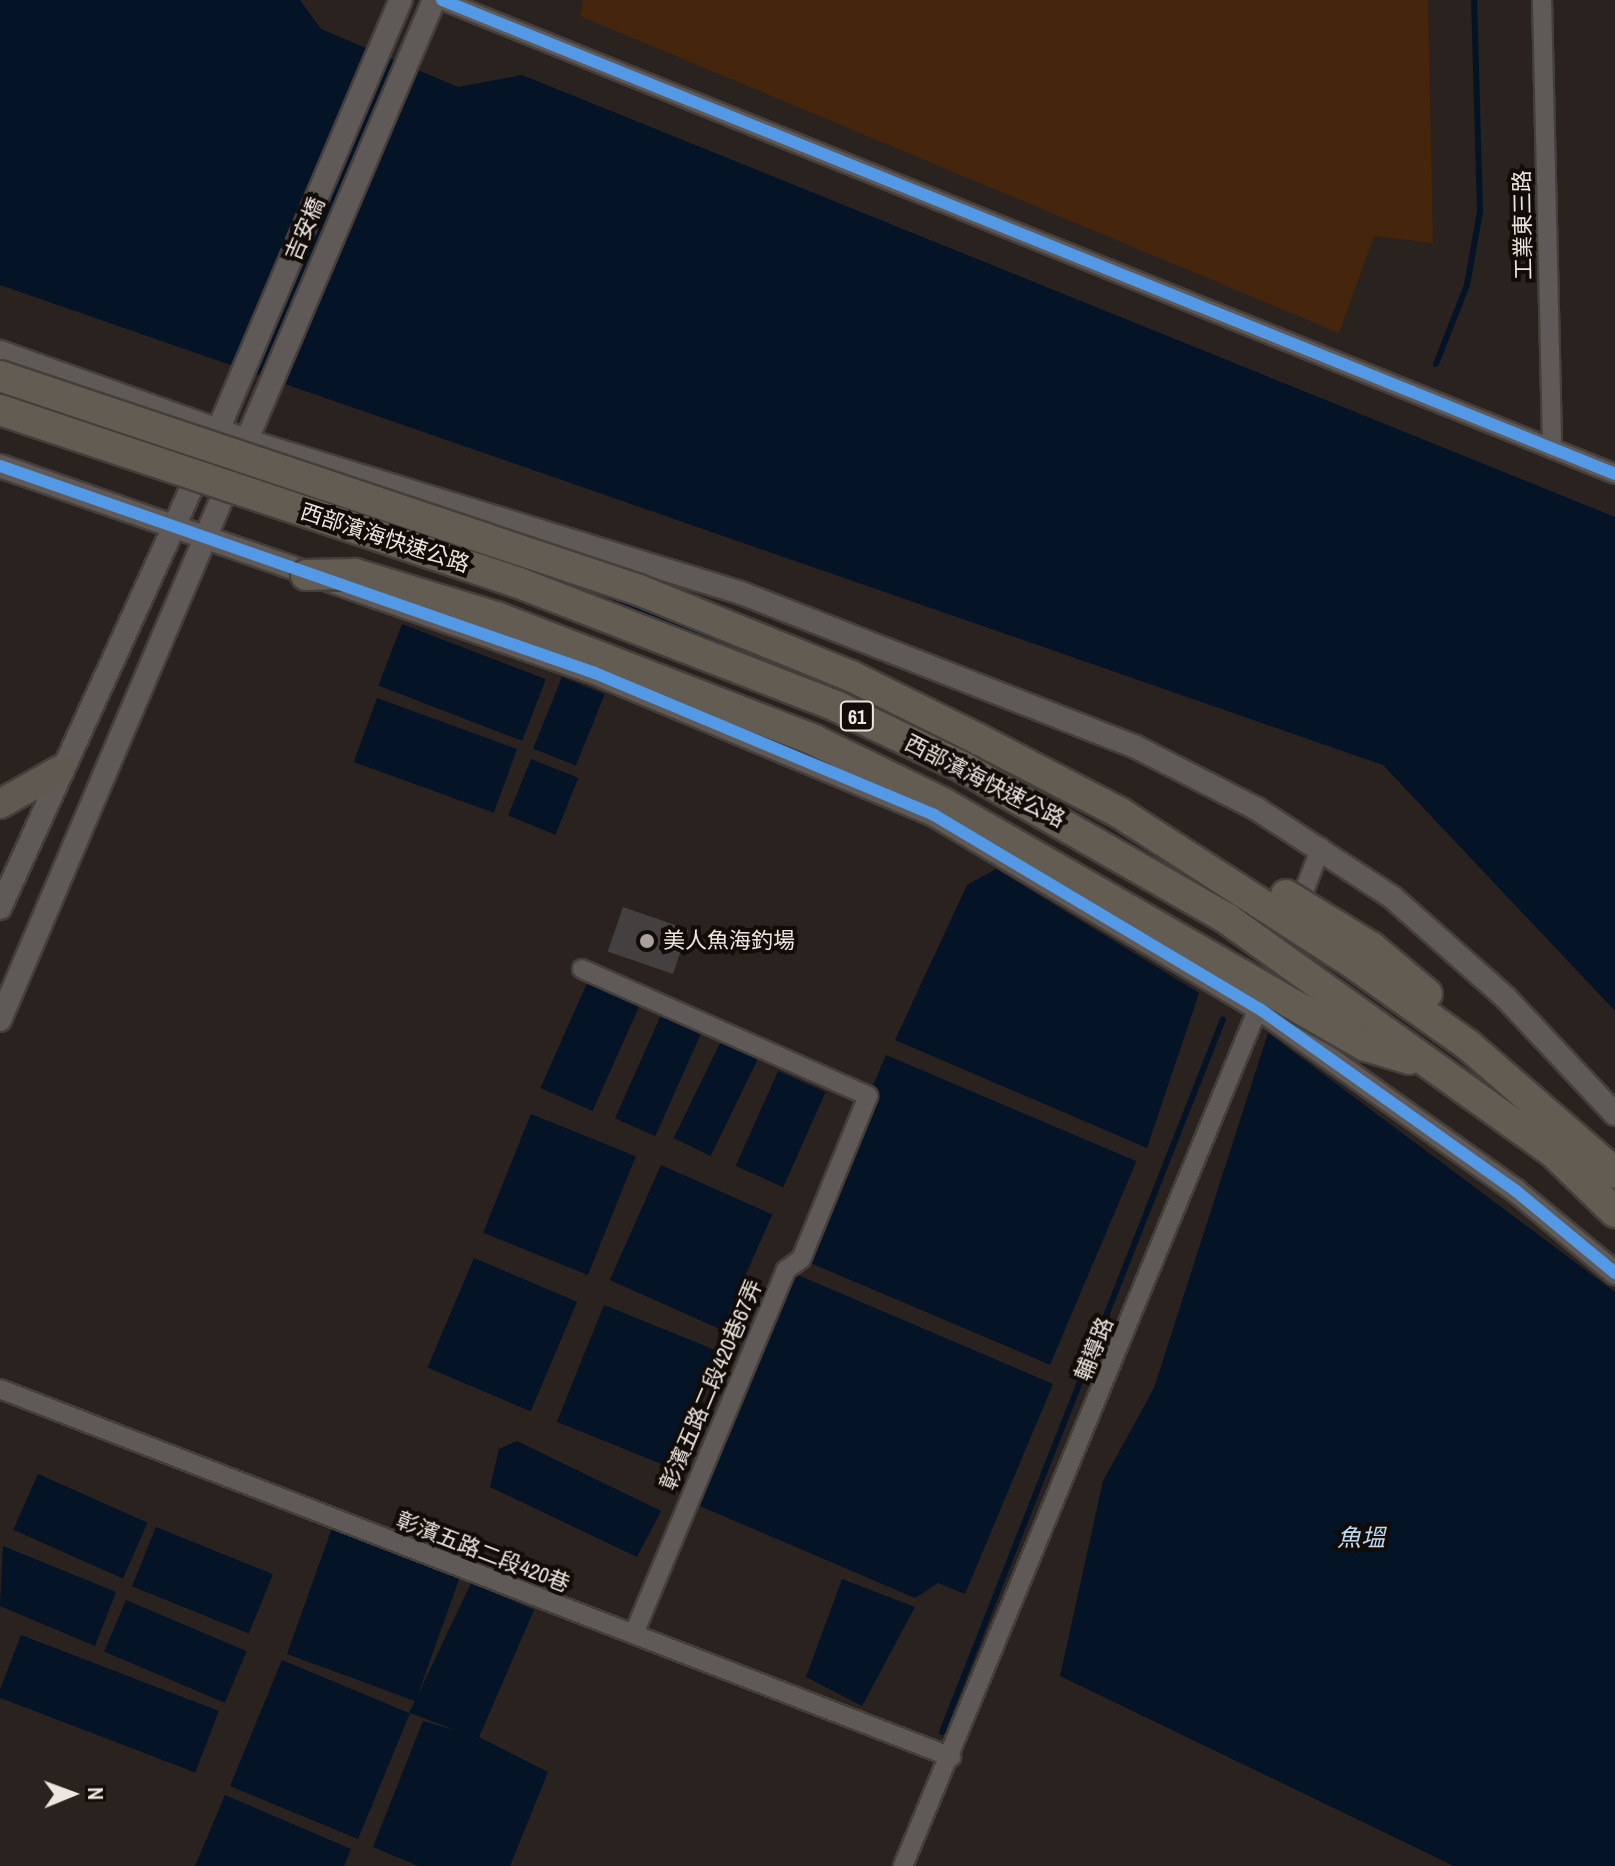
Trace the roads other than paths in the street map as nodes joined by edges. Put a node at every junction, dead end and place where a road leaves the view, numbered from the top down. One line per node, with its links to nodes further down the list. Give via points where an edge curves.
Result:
1 (401, 0): 8 (street, 吉安橋)
2 (434, 0): 9 (street, 吉安橋)
3 (442, 0): 10 (street)
4 (1542, 0): 10 (street, 工業東三路)
5 (0, 352): 8 (street)
6 (0, 376): 24 (highway, 西部濱海快速公路 / 61, bridge, via 639,590 851,676 1120,813)
7 (0, 410): 25 (highway, 西部濱海快速公路 / 61, bridge, via 519,583 836,706 1105,843)
8 (219, 428): 9 (street); 14 (street, 吉安橋)
9 (248, 441): 12 (street); 15 (street, 吉安橋)
10 (1552, 449): 13 (street)
11 (0, 466): 14 (street)
12 (346, 471): 19 (street, via 741,593 1136,747); 24 (highway, bridge, via 417,509 636,576 841,656 1130,799 1371,947 1430,996)
13 (1615, 474)
14 (172, 526): 15 (street); 17 (street, 吉安橋)
15 (207, 538): 16 (street); 23 (street, 吉安橋)
16 (306, 575): 22 (street, via 595,673 934,815); 25 (highway, bridge, via 355,574 496,617 814,740 941,802 1366,1046)
17 (60, 770): 18 (main road); 20 (street, 吉安橋)
18 (0, 804)
19 (1321, 847): 22 (street, 輔導路); 26 (street, via 1392,897 1506,998)
20 (0, 908)
21 (582, 969): 31 (street, 彰濱五路二段420巷67弄, via 868,1096 801,1259 786,1270)
22 (1260, 1009): 29 (street, via 1516,1191); 32 (street, 輔導路)
23 (0, 1020)
24 (1468, 1045): 27 (highway, 西部濱海快速公路 / 61, bridge)
25 (1438, 1069): 28 (highway, 西部濱海快速公路 / 61, bridge, via 1552,1151)
26 (1615, 1114)
27 (1615, 1173)
28 (1615, 1212)
29 (1615, 1273)
30 (0, 1389): 31 (street, 彰濱五路二段420巷)
31 (634, 1633): 32 (street, 彰濱五路二段420巷)
32 (951, 1757): 33 (street, 輔導路)
33 (903, 1866)

